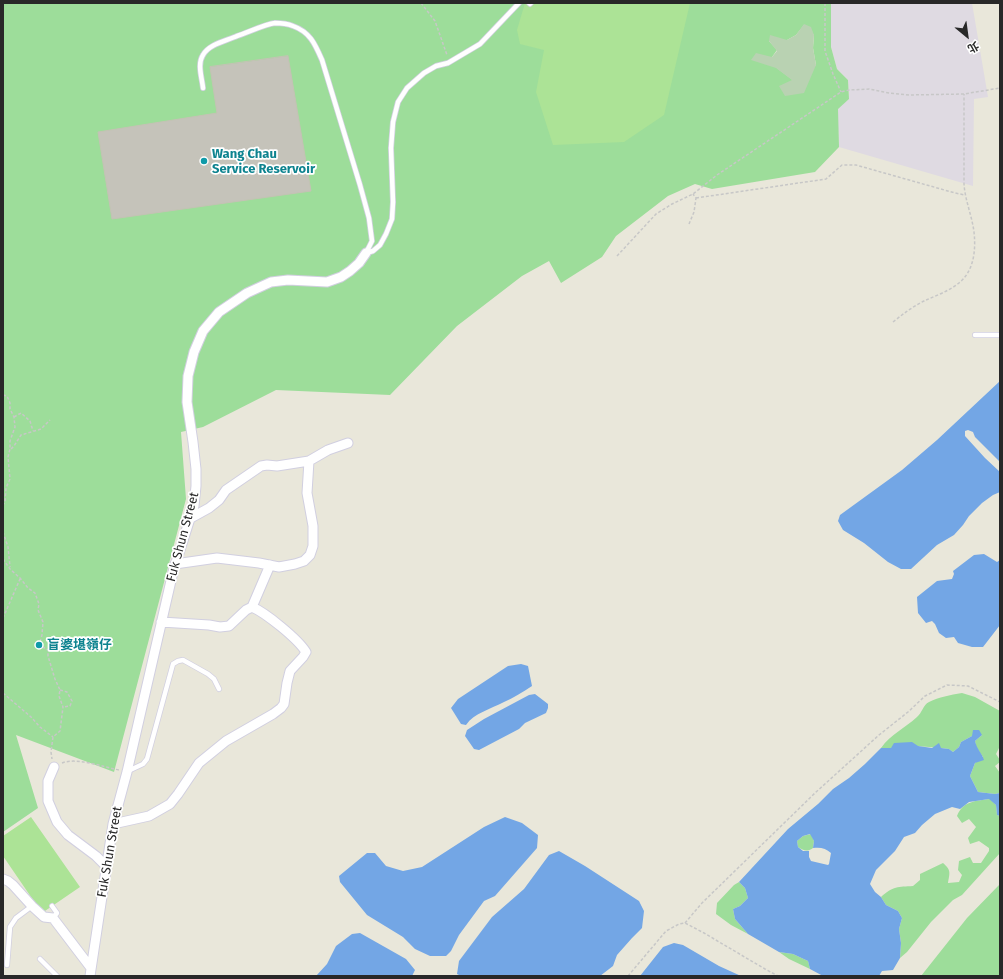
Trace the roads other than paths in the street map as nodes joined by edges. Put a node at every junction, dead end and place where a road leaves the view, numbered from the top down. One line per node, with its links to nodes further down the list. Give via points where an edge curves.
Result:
1 (519, 3): 3 (lane, via 480,44 448,63 424,73 407,88 398,102 392,141 392,219 380,245)
2 (203, 88): 3 (lane, Fuk Shun Street, via 199,62 203,55 217,44 274,23 288,24 307,33 322,60 369,218 372,241)
3 (366, 253): 8 (street, Fuk Shun Street, via 350,271 328,282 271,282 247,293 219,312 203,331 188,376 187,402 196,469 194,506)
4 (975, 335): 5 (lane)
5 (1000, 335)
6 (348, 442): 7 (street)
7 (309, 461): 8 (street, via 261,466 226,490 209,508); 10 (street, via 307,493 313,526 313,546 310,555 304,561 295,564 278,567)
8 (189, 520): 9 (street, Fuk Shun Street)
9 (175, 564): 10 (street, via 217,558); 12 (street, Fuk Shun Street)
10 (270, 565): 11 (street)
11 (252, 607): 12 (street, via 229,626); 16 (street, via 260,610 292,636 306,652 290,672 282,708 226,741 199,763 170,804 149,816)
12 (161, 622): 15 (street, Fuk Shun Street)
13 (219, 689): 15 (lane, via 208,674 183,660 173,664 147,759 143,764)
14 (54, 767): 17 (street, via 48,780 48,801 57,822 68,835)
15 (127, 772): 16 (street, Fuk Shun Street)
16 (113, 824): 17 (street, Fuk Shun Street)
17 (106, 866): 24 (street, Fuk Shun Street)
18 (3, 879): 19 (street, via 13,885)
19 (32, 906): 21 (street, via 44,917); 23 (lane, via 16,918 10,927)
20 (52, 906): 21 (lane, via 57,913)
21 (53, 918): 24 (street)
22 (40, 959): 25 (lane)
23 (6, 965)
24 (91, 972)
25 (57, 976)

